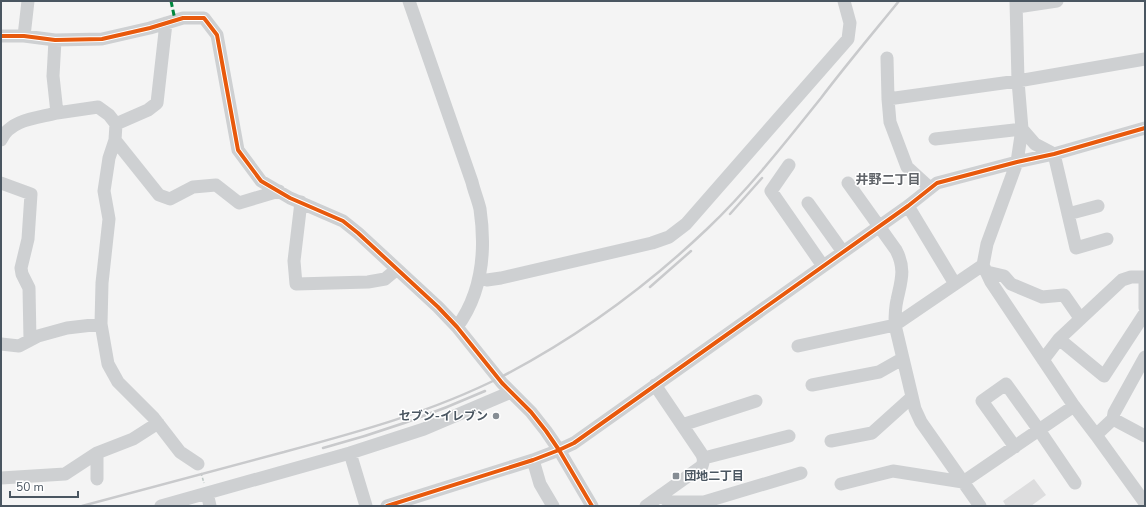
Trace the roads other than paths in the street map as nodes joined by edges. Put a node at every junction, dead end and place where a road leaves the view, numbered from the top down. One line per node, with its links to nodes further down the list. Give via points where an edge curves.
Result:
1 (28, 1): 8 (street)
2 (409, 1): 40 (street, via 479,208 482,256)
3 (844, 1): 40 (street, via 850,23 848,39 686,224 669,237 501,278)
4 (1057, 1): 5 (street)
5 (1016, 4): 12 (street)
6 (166, 23): 9 (street, via 102,39); 15 (street, via 157,103 148,110); 27 (street, via 183,18 204,18 217,35 238,150 261,181)
7 (1, 36): 8 (street)
8 (24, 36): 9 (street)
9 (55, 40): 14 (street, via 53,76)
10 (888, 58): 13 (street)
11 (1145, 59): 12 (street)
12 (1018, 81): 13 (street); 17 (street)
13 (888, 99): 26 (street, via 890,122 907,167)
14 (57, 113): 15 (street, via 98,108 109,115); 19 (street, via 18,123 3,134)
15 (116, 124): 20 (street)
16 (1145, 128): 21 (street)
17 (1022, 129): 18 (street); 21 (street, via 1035,144); 22 (street)
18 (935, 139)
19 (1, 140)
20 (116, 140): 27 (street, via 159,195 170,199 193,187 216,185 239,203); 45 (street, via 109,158 104,191 109,219 102,282)
21 (1054, 154): 22 (street); 32 (street)
22 (1017, 162): 26 (street, via 946,180); 38 (street, via 987,244)
23 (789, 165): 36 (street, via 772,191)
24 (1, 183): 49 (street, via 31,194 28,239 21,268 29,288)
25 (848, 183): 33 (street)
26 (930, 188): 30 (street)
27 (279, 191): 28 (street)
28 (301, 202): 37 (street, via 343,221); 37 (street, via 294,261 296,284 368,282 384,279)
29 (808, 203): 35 (street)
30 (908, 206): 33 (street); 41 (street)
31 (1098, 206): 32 (street)
32 (1068, 214): 34 (street, via 1076,248)
33 (879, 227): 35 (street); 46 (street, via 901,259 902,278)
34 (1107, 239)
35 (843, 252): 36 (street)
36 (823, 266): 55 (street)
37 (397, 269): 47 (street)
38 (985, 269): 41 (street); 44 (street, via 1004,276 1011,284 1042,297 1064,295); 54 (street)
39 (1145, 277): 42 (street); 44 (street, via 1122,280)
40 (479, 278): 47 (street, via 465,316)
41 (955, 284): 46 (street)
42 (1145, 308)
43 (1145, 313): 48 (street, via 1104,376)
44 (1080, 318): 48 (street)
45 (101, 324): 49 (street, via 67,328); 62 (street, via 108,364 118,382)
46 (895, 325): 51 (street); 53 (street)
47 (456, 327): 57 (street)
48 (1059, 339): 54 (street)
49 (30, 340): 50 (street, via 19,346)
50 (1, 344)
51 (798, 346)
52 (1145, 357): 61 (street)
53 (902, 359): 56 (street, via 879,372); 58 (street)
54 (1043, 360): 60 (street)
55 (655, 385): 63 (street); 70 (street, via 574,443)
56 (812, 385)
57 (511, 392): 70 (street); 72 (street, via 424,428)
58 (912, 397): 68 (street, via 872,433); 79 (street, via 921,422)
59 (756, 401): 63 (street)
60 (1074, 406): 64 (street); 65 (street)
61 (1112, 419): 65 (street); 67 (street)
62 (158, 423): 71 (street, via 133,439); 75 (street, via 180,452)
63 (682, 425): 73 (street)
64 (1039, 430): 69 (street); 69 (street, via 1006,384 982,401); 80 (street)
65 (1096, 435): 84 (street)
66 (789, 436): 73 (street)
67 (1145, 436)
68 (831, 441)
69 (1015, 447): 79 (street)
70 (559, 450): 74 (street); 89 (street)
71 (97, 453): 77 (street, via 65,474); 78 (street)
72 (350, 453): 83 (street); 86 (street)
73 (704, 458): 82 (street, via 702,466)
74 (532, 460): 87 (street); 88 (street, via 540,484)
75 (198, 464)
76 (801, 473): 82 (street, via 704,502 669,502)
77 (1, 478)
78 (97, 479)
79 (963, 482): 81 (street, via 893,470); 91 (street)
80 (1075, 483)
81 (841, 484)
82 (662, 495): 90 (street)
83 (208, 500): 85 (street)
84 (1141, 501)
85 (161, 506)
86 (366, 506)
87 (387, 506)
88 (553, 506)
89 (592, 506)
90 (646, 506)
91 (980, 506)

